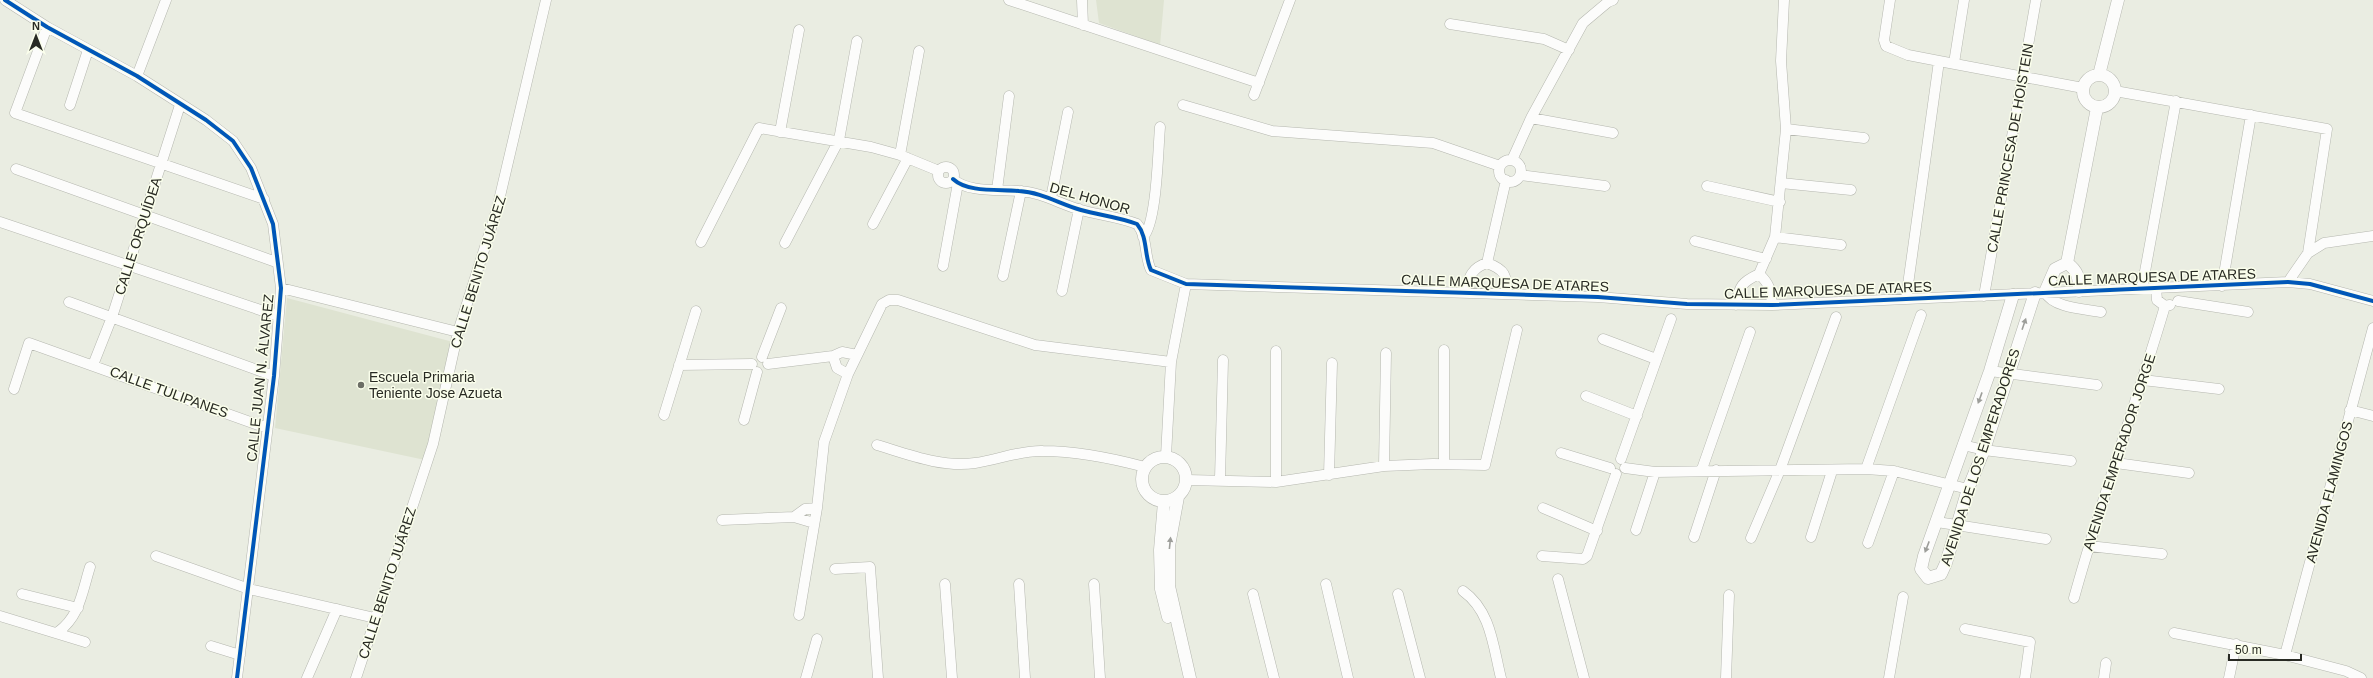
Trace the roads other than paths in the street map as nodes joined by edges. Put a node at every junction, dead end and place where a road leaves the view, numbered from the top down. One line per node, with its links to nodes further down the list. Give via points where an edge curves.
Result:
1 (5, 0): 16 (street, CALLE JUAN N. ÁLVAREZ)
2 (166, 0): 25 (street)
3 (546, 0): 115 (street, CALLE BENITO JUÁREZ, via 498,209)
4 (1009, 0): 13 (street)
5 (1082, 0): 15 (street)
6 (1290, 0): 27 (street)
7 (1613, 0): 20 (street, via 1583,23)
8 (1784, 0): 41 (street, via 1781,60)
9 (1890, 0): 22 (street, via 1884,40 1886,46)
10 (1964, 0): 23 (street)
11 (2036, 0): 26 (street, CALLE PRINCESA DE HOISTEIN)
12 (2118, 0): 24 (street)
13 (1022, 2): 15 (street)
14 (1450, 24): 20 (street, via 1544,38)
15 (1083, 25): 27 (street)
16 (47, 27): 19 (street, CALLE JUAN N. ÁLVAREZ); 48 (street, via 15,113)
17 (799, 30): 42 (street)
18 (856, 41): 45 (street)
19 (88, 50): 25 (street, CALLE JUAN N. ÁLVAREZ); 33 (street)
20 (1569, 50): 39 (street)
21 (919, 51): 46 (street)
22 (1939, 62): 23 (street); 97 (street)
23 (1954, 63): 26 (street)
24 (2099, 75): 28 (street, via 2086,81); 29 (street, via 2113,83)
25 (137, 76): 34 (street, CALLE JUAN N. ÁLVAREZ)
26 (2022, 77): 28 (street); 96 (street, CALLE PRINCESA DE HOISTEIN)
27 (1259, 83): 30 (street)
28 (2083, 88): 36 (street, via 2084,98)
29 (2115, 91): 32 (street); 36 (street, via 2113,100 2106,106)
30 (1254, 95)
31 (1009, 96): 57 (street)
32 (2176, 101): 38 (street); 87 (street)
33 (70, 105)
34 (180, 105): 48 (street, CALLE ORQUÍDEA); 61 (street, CALLE JUAN N. ÁLVAREZ, via 206,120 233,141 250,168)
35 (1183, 106): 49 (street, via 1272,131 1433,143)
36 (2097, 108): 78 (street)
37 (1068, 112): 60 (street)
38 (2252, 115): 74 (street, via 2327,129); 85 (street)
39 (1531, 118): 43 (street); 47 (street)
40 (1160, 127): 68 (street, via 1153,216 1148,232)
41 (1786, 129): 44 (street); 54 (street)
42 (780, 132): 45 (street); 71 (street, via 759,128)
43 (1613, 133)
44 (1864, 138)
45 (839, 140): 46 (street); 72 (street)
46 (904, 156): 53 (street, via 939,171 943,167 952,169); 66 (street)
47 (1512, 160): 49 (street, via 1503,162); 51 (street, via 1518,163)
48 (160, 164): 61 (street); 64 (street, CALLE ORQUÍDEA)
49 (1500, 166): 52 (street, via 1500,174)
50 (16, 169): 64 (street)
51 (1520, 175): 52 (street, via 1514,181); 55 (street)
52 (1506, 180): 77 (street)
53 (956, 181): 57 (street, DEL HONOR); 80 (street)
54 (1781, 184): 58 (street); 62 (street)
55 (1605, 186)
56 (1707, 186): 62 (street)
57 (997, 190): 59 (street, DEL HONOR)
58 (1851, 190)
59 (1021, 191): 60 (street, DEL HONOR); 82 (street)
60 (1051, 198): 63 (street, DEL HONOR)
61 (264, 199): 76 (street, CALLE JUAN N. ÁLVAREZ, via 273,224)
62 (1780, 202): 69 (street)
63 (1079, 209): 68 (street, DEL HONOR, via 1137,224); 90 (street)
64 (145, 215): 76 (street); 79 (street, CALLE ORQUÍDEA)
65 (0, 222): 79 (street)
66 (872, 224)
67 (2373, 236): 74 (street, via 2324,244)
68 (1143, 237): 84 (street, DEL HONOR, via 1147,262 1151,270)
69 (1775, 237): 73 (street); 75 (street)
70 (1695, 241): 75 (street)
71 (701, 242)
72 (785, 243)
73 (1840, 245)
74 (2308, 253): 83 (street)
75 (1766, 259): 81 (street)
76 (276, 262): 86 (street, CALLE JUAN N. ÁLVAREZ)
77 (1487, 263): 93 (street, via 1476,267); 94 (street, via 1498,267 1506,276)
78 (2067, 263): 91 (street, via 2076,269); 92 (street, AVENIDA DE LOS EMPERADORES, via 2054,269)
79 (129, 265): 109 (street); 110 (street, CALLE ORQUÍDEA)
80 (943, 266)
81 (1760, 274): 101 (street, via 1744,281 1738,292); 102 (street, via 1772,291)
82 (1003, 276)
83 (2288, 282): 85 (street, CALLE MARQUESA DE ATARES); 99 (street, CALLE MARQUESA DE ATARES, via 2310,284)
84 (1186, 284): 93 (street, CALLE MARQUESA DE ATARES); 126 (street)
85 (2222, 286): 89 (street, CALLE MARQUESA DE ATARES)
86 (281, 288): 109 (street, CALLE JUAN N. ÁLVAREZ); 115 (street)
87 (2142, 288): 88 (street, CALLE MARQUESA DE ATARES); 91 (street, CALLE MARQUESA DE ATARES)
88 (2156, 288): 89 (street, CALLE MARQUESA DE ATARES); 103 (street, via 2157,300)
89 (2179, 288): 98 (street)
90 (1062, 291)
91 (2079, 291): 92 (street, CALLE MARQUESA DE ATARES)
92 (2040, 292): 95 (street, CALLE MARQUESA DE ATARES); 106 (street, via 2056,303); 133 (street, AVENIDA DE LOS EMPERADORES, one-way to 92)
93 (1464, 293): 94 (street, CALLE MARQUESA DE ATARES)
94 (1507, 294): 101 (street, CALLE MARQUESA DE ATARES)
95 (2013, 295): 96 (street, CALLE MARQUESA DE ATARES); 131 (street, AVENIDA DE LOS EMPERADORES)
96 (1984, 296): 97 (street, CALLE MARQUESA DE ATARES)
97 (1906, 299): 102 (street, CALLE MARQUESA DE ATARES)
98 (2178, 301): 103 (street); 107 (street)
99 (2373, 301)
100 (69, 302): 110 (street)
101 (1736, 305): 102 (street, CALLE MARQUESA DE ATARES)
102 (1772, 305)
103 (2165, 306): 135 (street, AVENIDA EMPERADOR JORGE)
104 (781, 308): 123 (street)
105 (696, 311): 128 (street)
106 (2101, 312)
107 (2248, 312)
108 (1921, 315): 157 (street)
109 (278, 316): 134 (street, CALLE JUAN N. ÁLVAREZ)
110 (112, 317): 129 (street, CALLE ORQUÍDEA); 134 (street)
111 (1836, 317): 160 (street)
112 (1671, 319): 125 (street)
113 (2373, 328): 140 (street, AVENIDA FLAMINGOS)
114 (1517, 330): 153 (street, via 1485,466)
115 (458, 332): 211 (street, CALLE BENITO JUÁREZ, via 433,444)
116 (1750, 332): 158 (street)
117 (1603, 339): 125 (street)
118 (1444, 350): 153 (street)
119 (1276, 351): 169 (street)
120 (1386, 353): 155 (street)
121 (857, 355): 122 (street, via 842,352); 126 (street, via 882,304 889,300 898,300 1035,345); 132 (street)
122 (833, 356): 123 (street); 132 (street, via 837,368)
123 (765, 360): 130 (street, via 757,357)
124 (1223, 360): 167 (street)
125 (1656, 360): 142 (street)
126 (1171, 362): 150 (street)
127 (1332, 363): 166 (street)
128 (679, 365): 130 (street); 141 (street)
129 (93, 366): 137 (street, CALLE TULIPANES, via 29,342); 145 (street, CALLE TULIPANES)
130 (755, 368): 144 (street)
131 (1990, 371): 133 (street); 147 (street, AVENIDA DE LOS EMPERADORES, one-way to 147)
132 (848, 374): 174 (street, via 824,442)
133 (2007, 374): 136 (street); 148 (street, AVENIDA DE LOS EMPERADORES)
134 (274, 376): 145 (street, CALLE JUAN N. ÁLVAREZ)
135 (2143, 380): 138 (street); 152 (street, AVENIDA EMPERADOR JORGE)
136 (2097, 385)
137 (14, 389)
138 (2219, 389)
139 (1586, 396): 142 (street)
140 (2350, 410): 143 (street); 220 (street, AVENIDA FLAMINGOS)
141 (664, 416)
142 (1637, 416): 154 (street)
143 (2373, 416)
144 (744, 420)
145 (267, 428): 199 (street, CALLE JUAN N. ÁLVAREZ)
146 (877, 445): 156 (street, via 926,460 973,463 1042,451 1097,455)
147 (1963, 445): 148 (street); 170 (street, AVENIDA DE LOS EMPERADORES)
148 (1984, 450): 151 (street); 171 (street, AVENIDA DE LOS EMPERADORES)
149 (1561, 452): 161 (street)
150 (1166, 456): 156 (street, via 1150,461); 168 (street, via 1181,464 1186,471)
151 (2071, 461)
152 (2116, 463): 165 (street); 188 (street, AVENIDA EMPERADOR JORGE)
153 (1444, 464): 155 (street)
154 (1623, 464): 161 (street, via 1622,473); 161 (street, via 1613,460); 164 (street)
155 (1384, 466): 166 (street)
156 (1145, 467): 173 (street, via 1142,478 1144,490 1152,498)
157 (1866, 469): 162 (street); 163 (street)
158 (1702, 470): 159 (street); 164 (street)
159 (1716, 470): 160 (street); 183 (street)
160 (1780, 470): 162 (street); 185 (street)
161 (1613, 471): 181 (street)
162 (1832, 471): 184 (street)
163 (1894, 471): 170 (street); 187 (street)
164 (1655, 472): 182 (street)
165 (2189, 473)
166 (1330, 476): 169 (street)
167 (1220, 479): 168 (street); 169 (street)
168 (1187, 480): 172 (street, via 1183,493)
169 (1276, 482)
170 (1948, 484): 171 (street); 178 (street, AVENIDA DE LOS EMPERADORES)
171 (1968, 489): 180 (street, AVENIDA DE LOS EMPERADORES)
172 (1178, 497): 173 (street); 232 (street, one-way to 172, via 1169,586 1169,546)
173 (1164, 502): 231 (street, via 1160,550 1161,589)
174 (817, 508): 176 (street, via 805,509); 179 (street)
175 (1543, 508): 181 (street)
176 (794, 517): 177 (street); 179 (street)
177 (722, 520)
178 (1937, 522): 180 (street); 180 (street, AVENIDA DE LOS EMPERADORES, one-way to 180, via 1922,563 1922,569 1928,578 1940,574)
179 (814, 523): 209 (street)
180 (1957, 526): 186 (street)
181 (1597, 530): 191 (street, via 1586,558)
182 (1636, 530)
183 (1694, 537)
184 (1811, 537)
185 (1751, 538)
186 (2046, 539)
187 (1868, 543)
188 (2088, 546): 189 (street); 206 (street, AVENIDA EMPERADOR JORGE)
189 (2162, 554)
190 (156, 556): 199 (street)
191 (1542, 556)
192 (90, 567): 207 (street)
193 (835, 569): 227 (street, via 870,567)
194 (1558, 579): 237 (street)
195 (945, 584): 228 (street)
196 (1019, 584): 229 (street)
197 (1094, 584): 230 (street)
198 (1326, 584): 234 (street)
199 (249, 589): 208 (street); 219 (street, CALLE JUAN N. ÁLVAREZ)
200 (1463, 591): 236 (street, via 1481,607 1487,621)
201 (22, 594): 207 (street)
202 (1253, 594): 233 (street)
203 (1398, 594): 235 (street)
204 (1729, 595): 238 (street)
205 (1903, 597): 239 (street)
206 (2074, 598)
207 (78, 608): 213 (street, via 69,624)
208 (337, 609): 211 (street); 224 (street)
209 (799, 615)
210 (0, 616): 213 (street)
211 (375, 618): 225 (street, CALLE BENITO JUÁREZ)
212 (1965, 629): 240 (street, via 2030,642)
213 (58, 632): 216 (street)
214 (2174, 633): 217 (street)
215 (817, 639): 226 (street)
216 (85, 642)
217 (2236, 644): 220 (street); 242 (street)
218 (211, 646): 219 (street)
219 (240, 655): 222 (street, CALLE JUAN N. ÁLVAREZ)
220 (2285, 655): 243 (street, via 2346,671)
221 (2106, 663): 241 (street)
222 (238, 675): 223 (street)
223 (248, 678)
224 (307, 678)
225 (356, 678)
226 (806, 678)
227 (878, 678)
228 (952, 678)
229 (1025, 678)
230 (1100, 678)
231 (1183, 678)
232 (1190, 678)
233 (1274, 678)
234 (1348, 678)
235 (1420, 678)
236 (1500, 678)
237 (1584, 678)
238 (1726, 678)
239 (1889, 678)
240 (2025, 678)
241 (2104, 678)
242 (2229, 678)
243 (2361, 678)

